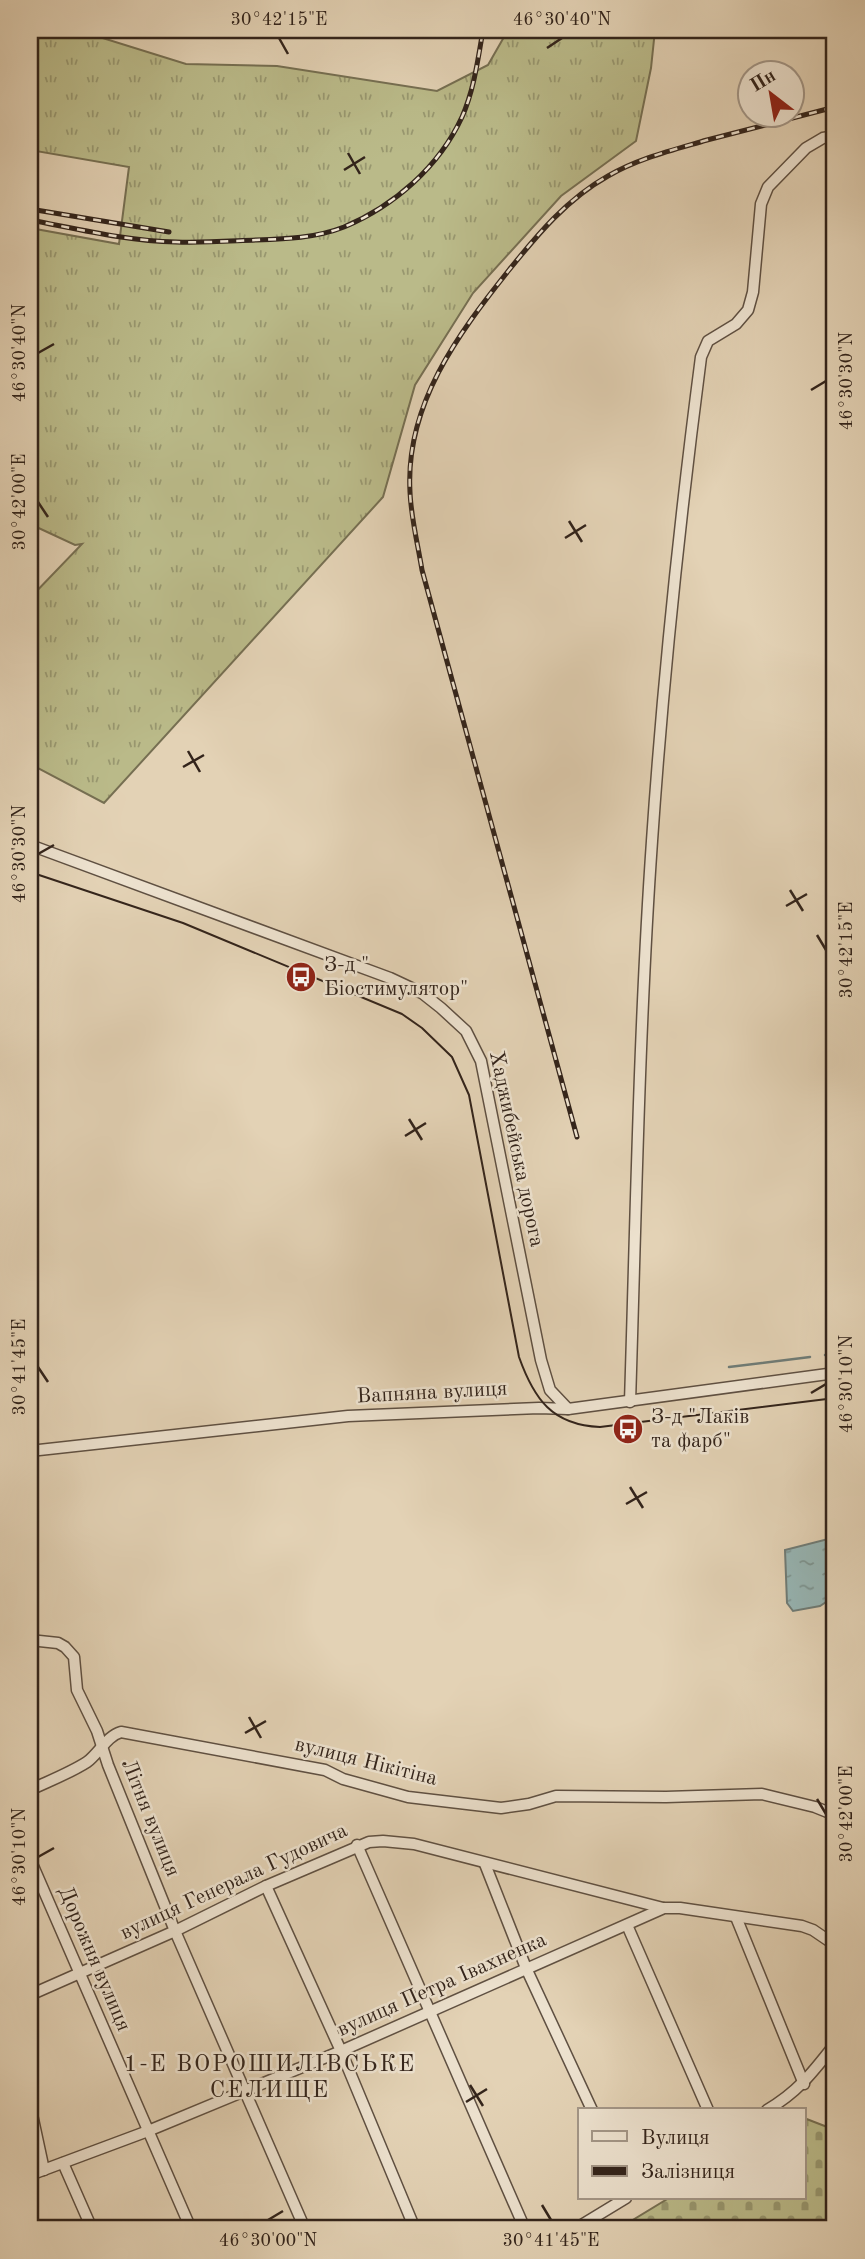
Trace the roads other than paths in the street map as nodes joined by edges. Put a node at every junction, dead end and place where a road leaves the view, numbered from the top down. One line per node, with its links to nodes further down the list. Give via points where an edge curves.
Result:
1 (835, 136): 4 (street, via 806,148 768,187 761,204 748,310 736,324 708,341 701,357 677,541 652,841)
2 (30, 845): 5 (street, Хаджибейська дорога, via 390,978 422,993 466,1031 481,1061 541,1360 550,1390)
3 (835, 1373): 4 (street, Вапняна вулиця)
4 (630, 1402): 5 (street, Вапняна вулиця)
5 (568, 1409): 6 (street, Вапняна вулиця, via 348,1416)
6 (30, 1451)
7 (30, 1640): 8 (street, Літня вулиця, via 58,1643 74,1657 77,1690)
8 (103, 1748): 9 (street, вулиця Нікітіна, via 75,1769); 10 (street, вулиця Нікітіна, via 116,1733 128,1732 325,1770 408,1797 501,1808 556,1796 762,1794); 18 (street, Літня вулиця)
9 (30, 1790)
10 (835, 1815)
11 (357, 1845): 13 (street, вулиця Генерала Гудовича, via 399,1842); 14 (street, вулиця Генерала Гудовича); 23 (street)
12 (30, 1859): 21 (street, Дорожня вулиця)
13 (485, 1864): 15 (street, вулиця Генерала Гудовича); 20 (street)
14 (265, 1886): 18 (street, вулиця Генерала Гудовича); 25 (street)
15 (664, 1908): 16 (street, вулиця Петра Івахненка); 17 (street, вулиця Петра Івахненка)
16 (736, 1917): 19 (street, вулиця Петра Івахненка, via 802,1926); 26 (street)
17 (627, 1925): 20 (street, вулиця Петра Івахненка); 30 (street)
18 (175, 1931): 21 (street, вулиця Генерала Гудовича); 27 (street, Літня вулиця)
19 (835, 1945)
20 (526, 1968): 23 (street, вулиця Петра Івахненка); 29 (street)
21 (79, 1973): 22 (street, вулиця Генерала Гудовича); 32 (street, Дорожня вулиця)
22 (30, 1995)
23 (430, 2011): 25 (street, вулиця Петра Івахненка); 41 (street)
24 (835, 2044): 26 (street)
25 (341, 2051): 27 (street, вулиця Петра Івахненка); 40 (street)
26 (804, 2084): 31 (street)
27 (245, 2091): 32 (street, вулиця Петра Івахненка); 39 (street, Літня вулиця)
28 (30, 2105): 34 (street)
29 (591, 2108)
30 (707, 2108)
31 (770, 2108)
32 (148, 2132): 33 (street, вулиця Петра Івахненка); 38 (street, Дорожня вулиця)
33 (63, 2163): 34 (street, вулиця Петра Івахненка); 37 (street)
34 (44, 2170): 35 (street, вулиця Петра Івахненка)
35 (30, 2175)
36 (623, 2200): 42 (street)
37 (92, 2229)
38 (191, 2229)
39 (305, 2229)
40 (415, 2229)
41 (525, 2229)
42 (575, 2229)

